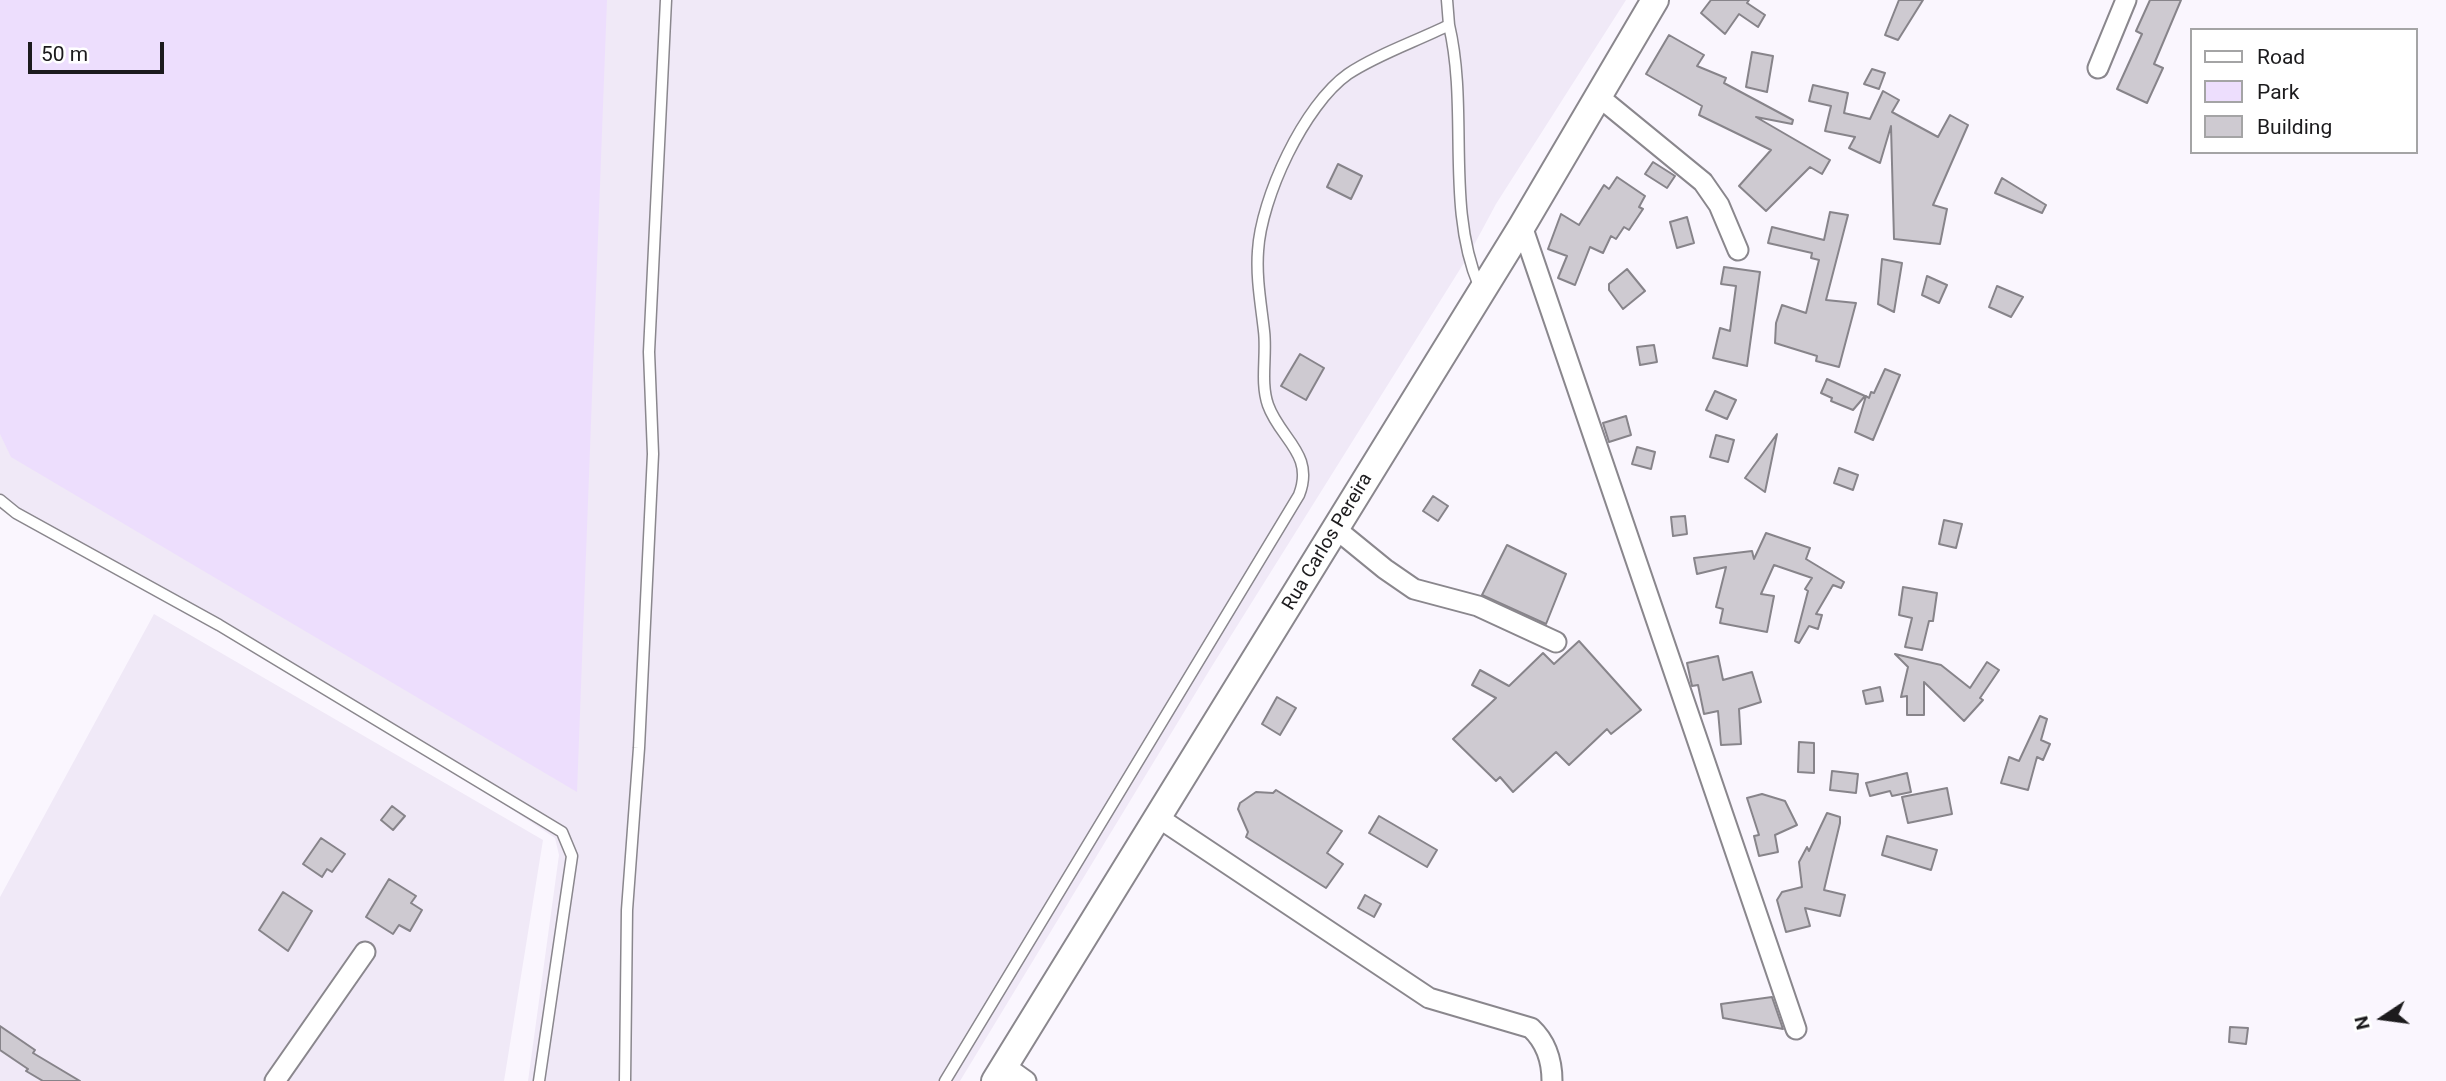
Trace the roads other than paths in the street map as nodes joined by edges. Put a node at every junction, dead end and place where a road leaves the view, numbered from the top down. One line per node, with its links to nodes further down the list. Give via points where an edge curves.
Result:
1 (666, 0): 20 (lane, via 649,352 653,454 627,910)
2 (1447, 0): 5 (lane)
3 (1655, 0): 7 (main road, Rua Carlos Pereira)
4 (2126, 0): 6 (street)
5 (1448, 25): 10 (lane, via 1458,74 1467,258); 21 (lane, via 1349,74 1324,96 1285,161 1258,248 1258,282 1267,403 1293,444 1305,481)
6 (2098, 68)
7 (1598, 96): 8 (main road, Rua Carlos Pereira); 9 (street, via 1703,181)
8 (1522, 226): 10 (main road, Rua Carlos Pereira); 16 (street)
9 (1738, 250)
10 (1481, 290): 12 (main road, Rua Carlos Pereira)
11 (0, 499): 19 (lane, via 16,513 207,619 562,832 572,856)
12 (1336, 529): 13 (street, via 1414,589 1478,607); 14 (main road, Rua Carlos Pereira)
13 (1556, 642)
14 (1159, 818): 17 (main road, Rua Carlos Pereira); 23 (street, via 1429,998 1531,1028 1550,1057)
15 (365, 953): 18 (street)
16 (1796, 1029)
17 (1000, 1073): 22 (street)
18 (275, 1081)
19 (539, 1081)
20 (625, 1081)
21 (945, 1081)
22 (1026, 1081)
23 (1552, 1081)

